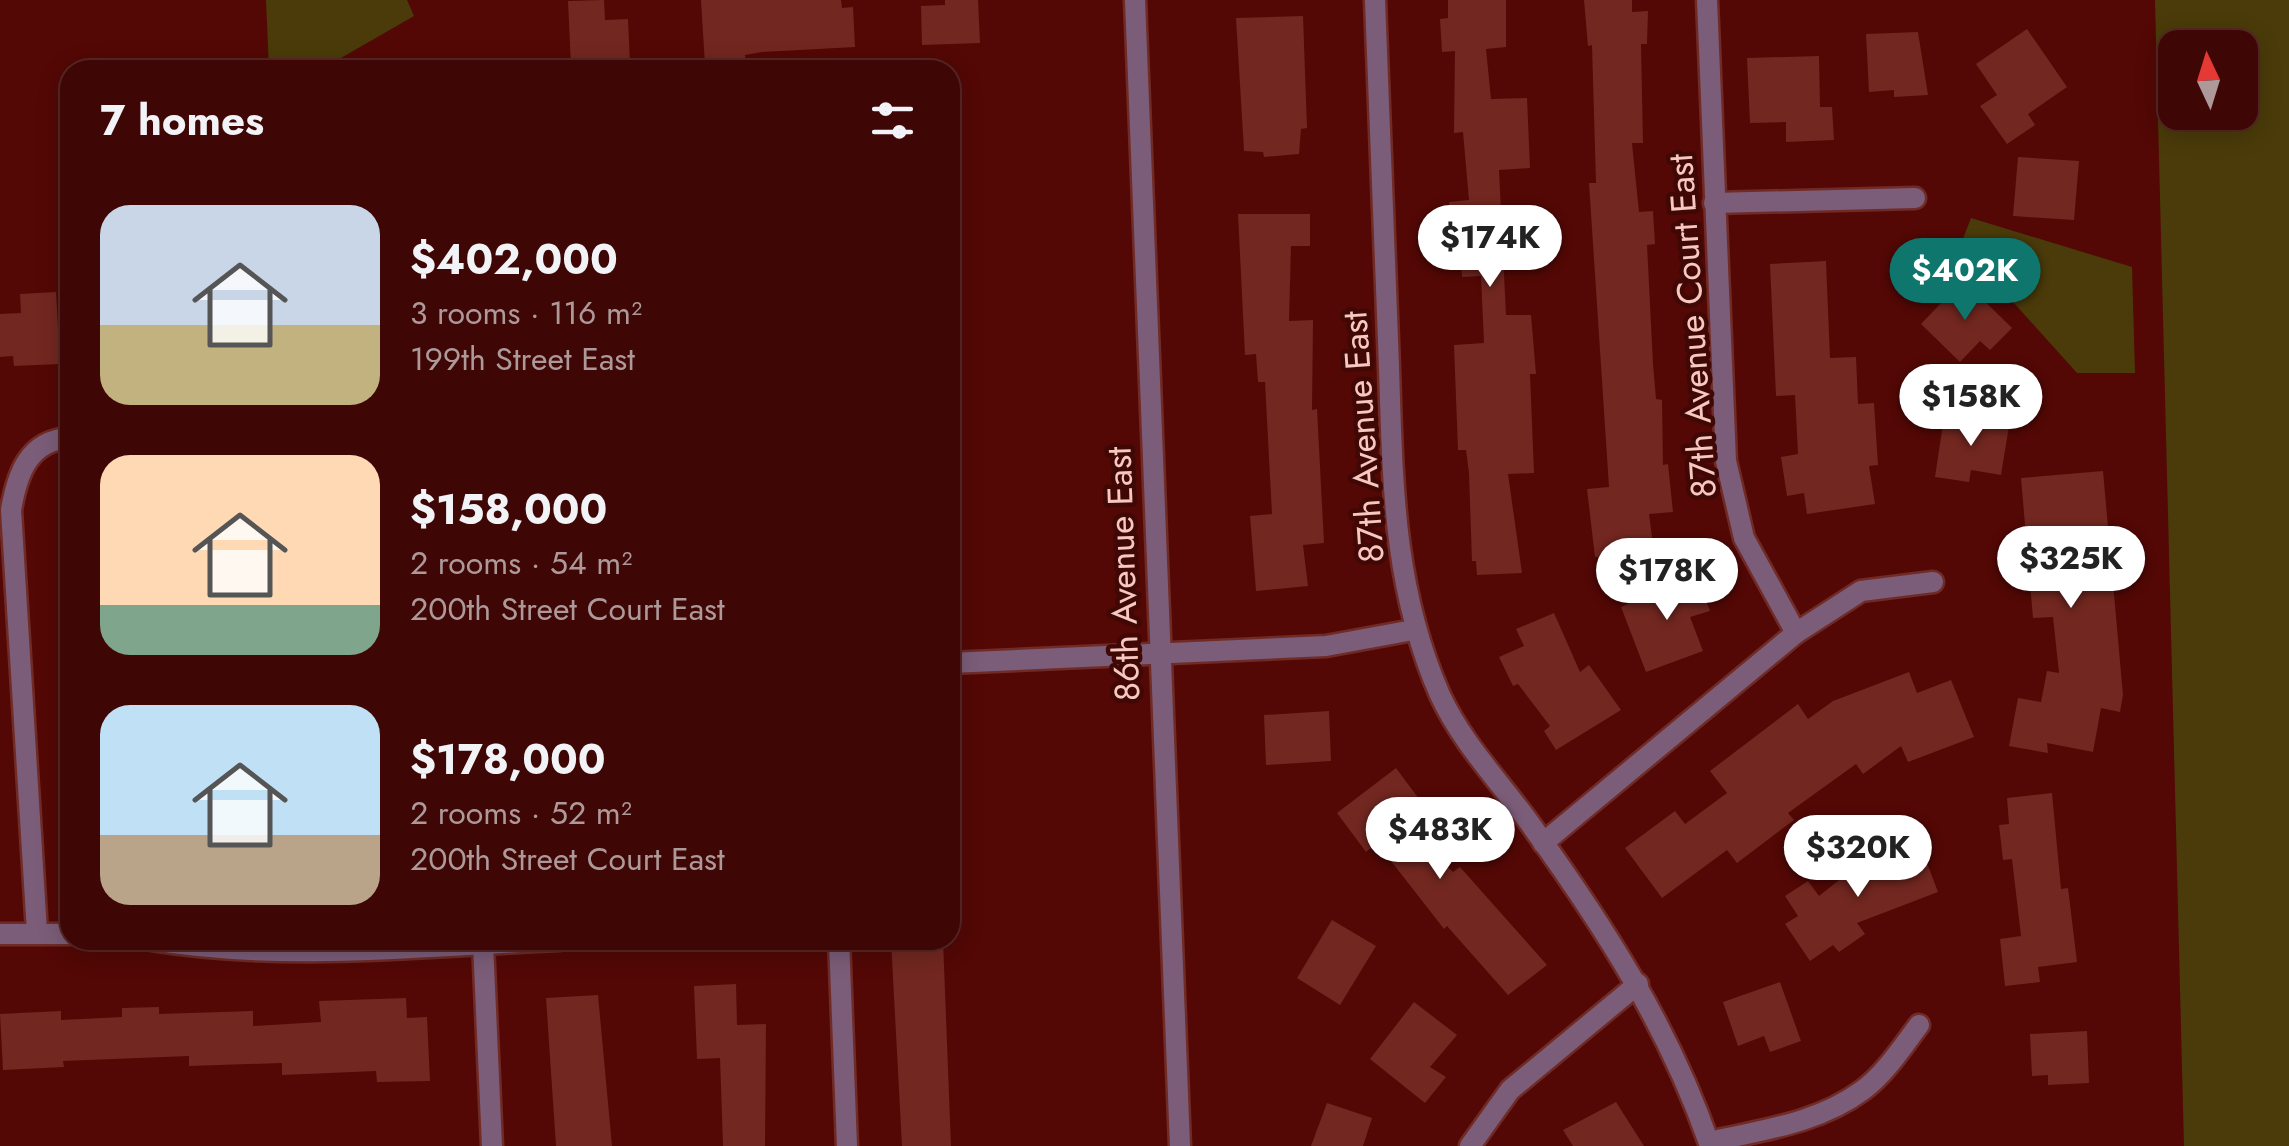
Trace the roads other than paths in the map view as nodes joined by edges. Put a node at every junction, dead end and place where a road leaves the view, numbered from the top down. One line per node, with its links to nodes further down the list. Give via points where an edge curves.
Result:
1 (1135, 0): 10 (street, 86th Avenue East)
2 (1375, 0): 8 (street, 87th Avenue East, via 1395,526)
3 (1707, 0): 5 (street, 87th Avenue Court East)
4 (1915, 198): 5 (street)
5 (1714, 204): 9 (street, 87th Avenue Court East, via 1726,462 1744,538)
6 (60, 442): 13 (street, via 34,452 16,482 11,510)
7 (1932, 582): 9 (street, via 1861,591)
8 (1413, 630): 10 (street, via 1326,646); 12 (street, 87th Avenue East, via 1465,738)
9 (1796, 633): 12 (street)
10 (1158, 652): 11 (street); 25 (street, 86th Avenue East)
11 (960, 662)
12 (1543, 843): 20 (street, 87th Avenue East)
13 (37, 932): 14 (street); 15 (street)
14 (60, 933)
15 (0, 934)
16 (208, 950): 17 (street)
17 (260, 950)
18 (483, 950): 23 (street)
19 (839, 950): 24 (street)
20 (1638, 984): 22 (street, 87th Avenue East); 26 (street, via 1510,1090)
21 (1919, 1024): 22 (street, via 1866,1088 1830,1110)
22 (1710, 1144)
23 (492, 1146)
24 (847, 1146)
25 (1180, 1146)
26 (1470, 1146)

